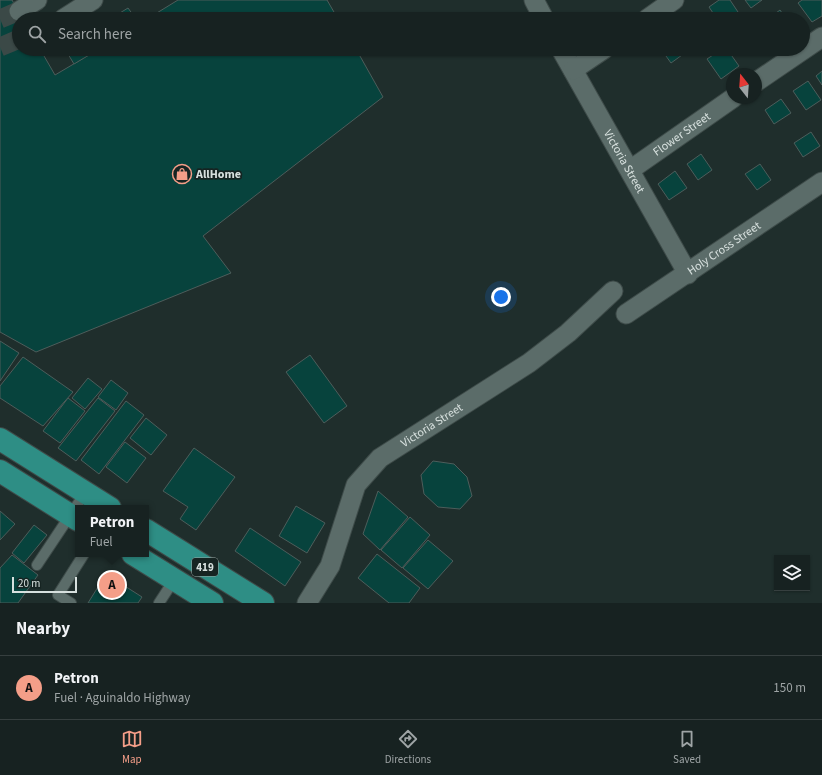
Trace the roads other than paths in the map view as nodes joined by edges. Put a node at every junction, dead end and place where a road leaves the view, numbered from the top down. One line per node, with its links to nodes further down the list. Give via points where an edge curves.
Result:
1 (37, 0): 5 (street)
2 (93, 0): 6 (street)
3 (534, 0): 7 (street)
4 (674, 0): 8 (street)
5 (19, 11)
6 (74, 12)
7 (540, 12)
8 (657, 12)
9 (822, 37): 10 (street)
10 (810, 45)
11 (566, 56): 14 (street, Victoria Street)
12 (594, 56): 14 (street)
13 (794, 56): 15 (street)
14 (573, 70): 17 (street, Victoria Street)
15 (762, 78)
16 (726, 103): 17 (street, Flower Street)
17 (630, 170): 19 (street, Victoria Street)
18 (822, 182): 19 (street, Holy Cross Street)
19 (688, 274): 21 (street, Holy Cross Street)
20 (613, 291): 37 (street, Victoria Street, via 568,333 529,363 380,458 356,485 330,566)
21 (626, 314)
22 (0, 439): 24 (highway)
23 (0, 471): 27 (highway)
24 (85, 493): 25 (lane); 26 (highway)
25 (80, 505)
26 (105, 505)
27 (74, 518): 31 (lane)
28 (149, 532): 36 (highway, 419)
29 (82, 557): 33 (lane, via 58,595)
30 (138, 557): 32 (highway, 419)
31 (38, 565)
32 (174, 580): 34 (lane); 35 (highway, 419)
33 (72, 603)
34 (159, 603)
35 (212, 603)
36 (263, 603)
37 (307, 603)

